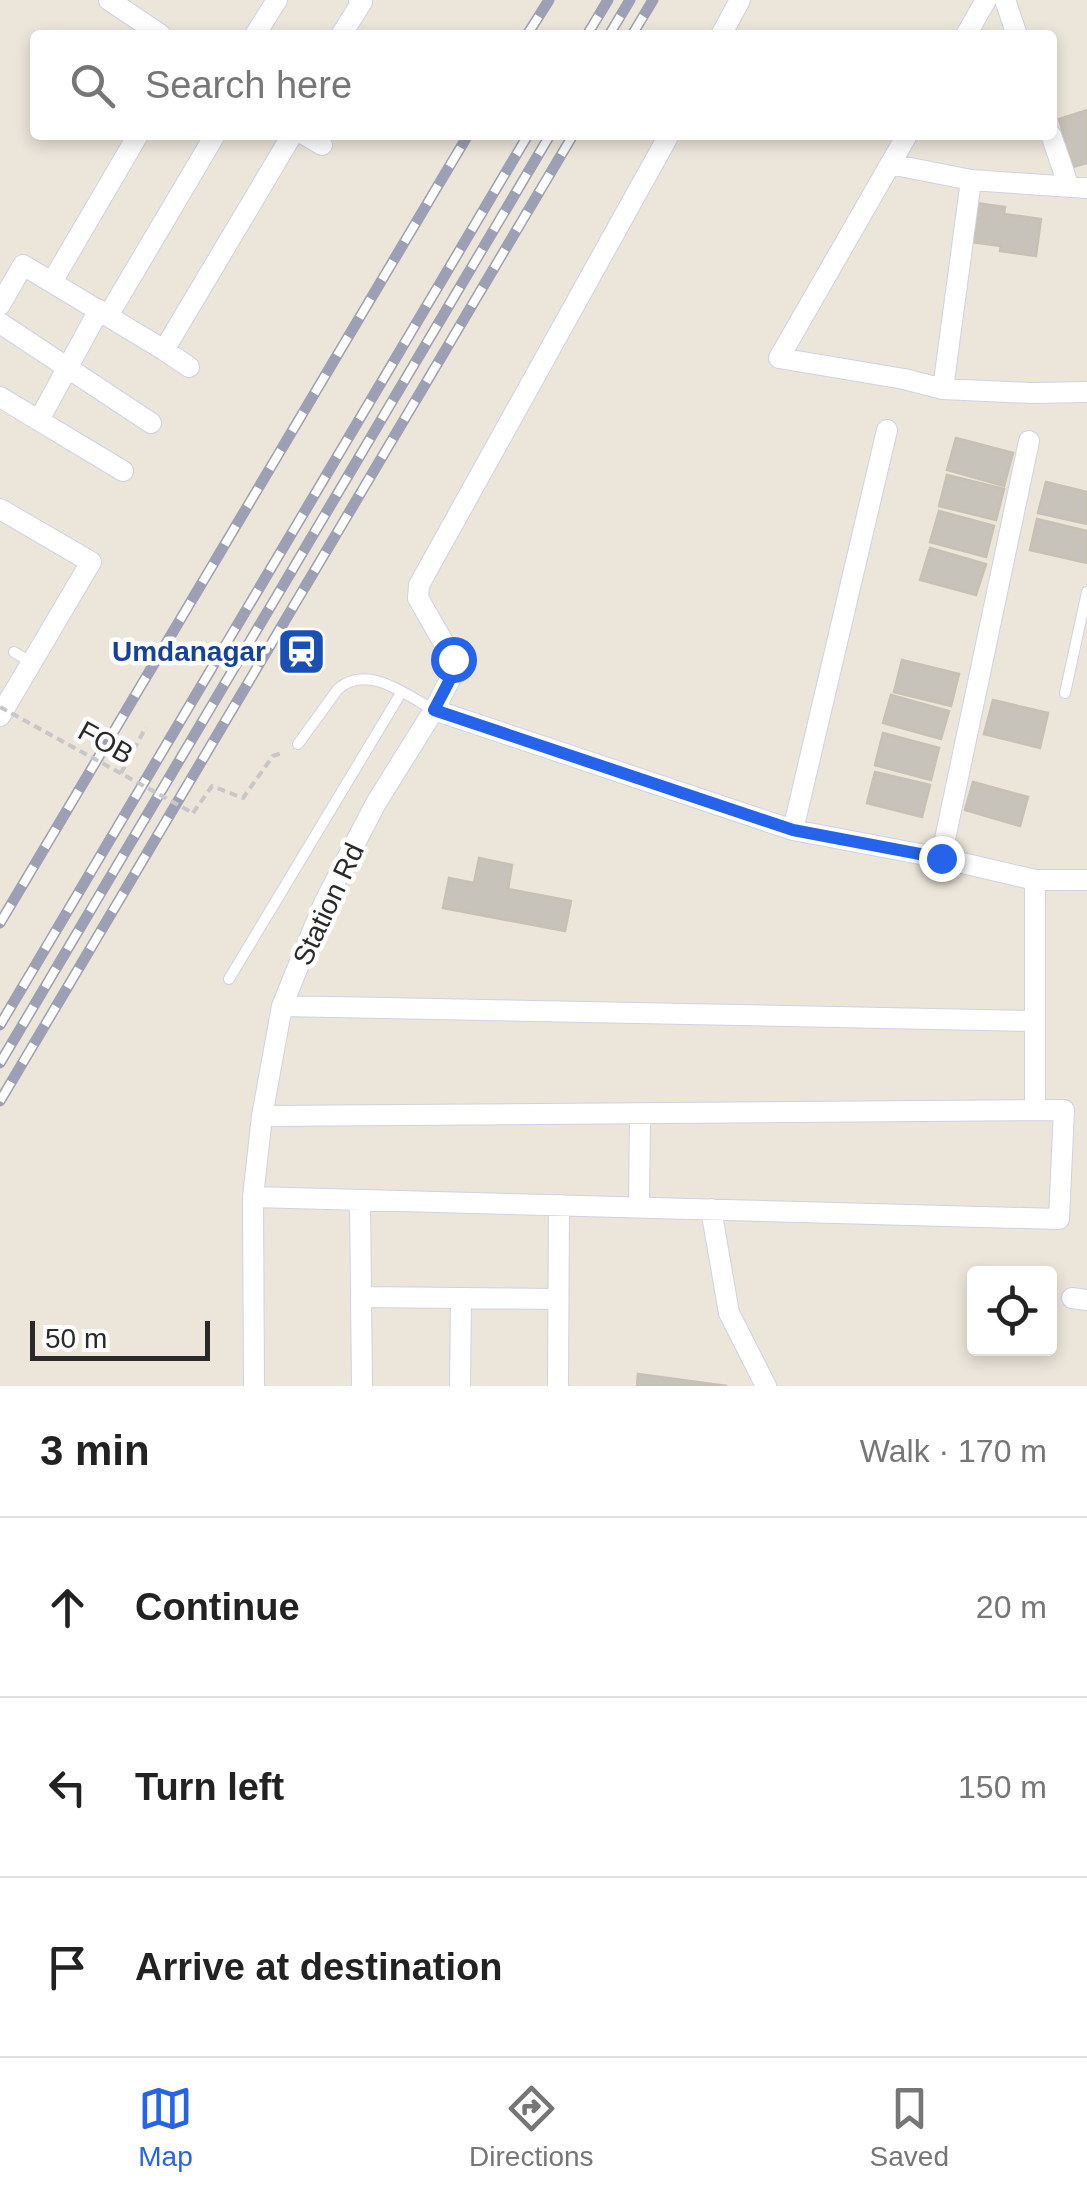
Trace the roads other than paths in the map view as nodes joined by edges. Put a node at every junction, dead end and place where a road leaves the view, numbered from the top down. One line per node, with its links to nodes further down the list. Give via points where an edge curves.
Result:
1 (109, 0): 7 (street)
2 (278, 0): 8 (street)
3 (359, 0): 9 (street)
4 (740, 0): 10 (street)
5 (986, 0): 11 (street)
6 (1005, 0): 12 (street)
7 (154, 30)
8 (258, 30)
9 (344, 30)
10 (725, 30)
11 (969, 30)
12 (1015, 30)
13 (135, 140): 22 (street)
14 (211, 140): 24 (street)
15 (289, 140): 26 (street)
16 (665, 140): 41 (street, Station Rd, via 419,585 418,598 456,668)
17 (904, 140): 19 (street)
18 (1054, 140): 21 (street)
19 (890, 164): 20 (street); 29 (street, via 778,358)
20 (970, 180): 21 (street); 29 (street)
21 (1078, 188)
22 (52, 282): 23 (street, via 23,265); 24 (street)
23 (0, 306)
24 (103, 313): 26 (street); 27 (street)
25 (0, 323): 27 (street)
26 (164, 350): 28 (street)
27 (68, 366): 32 (street); 33 (street)
28 (189, 368)
29 (943, 389): 30 (street)
30 (1087, 392)
31 (0, 398): 32 (street)
32 (38, 420): 36 (street)
33 (151, 423)
34 (887, 430): 44 (street)
35 (1029, 441): 45 (street)
36 (123, 471)
37 (0, 508): 42 (street, via 91,562 23,657)
38 (1087, 592): 40 (lane)
39 (401, 693): 41 (lane); 43 (lane, via 374,679 345,682); 48 (lane)
40 (1065, 693)
41 (434, 710): 44 (street); 49 (street, Station Rd, via 324,903)
42 (0, 716)
43 (298, 744)
44 (793, 830): 45 (street)
45 (941, 858): 46 (street)
46 (1034, 880): 47 (street); 50 (street)
47 (1087, 880)
48 (229, 979)
49 (282, 1006): 50 (street); 53 (street, Station Rd)
50 (1034, 1021): 51 (street)
51 (1035, 1110): 52 (street); 58 (street, via 1064,1110 1059,1220)
52 (640, 1114): 53 (street); 57 (street)
53 (262, 1116): 54 (street, Station Rd)
54 (253, 1198): 55 (street); 62 (street, Station Rd)
55 (360, 1201): 56 (street); 59 (street)
56 (559, 1205): 57 (street); 61 (street)
57 (639, 1206): 58 (street)
58 (711, 1210): 66 (street, via 728,1313)
59 (361, 1296): 60 (street); 63 (street)
60 (460, 1298): 61 (street); 64 (street)
61 (558, 1298): 65 (street)
62 (254, 1386)
63 (362, 1386)
64 (460, 1386)
65 (558, 1386)
66 (766, 1386)

